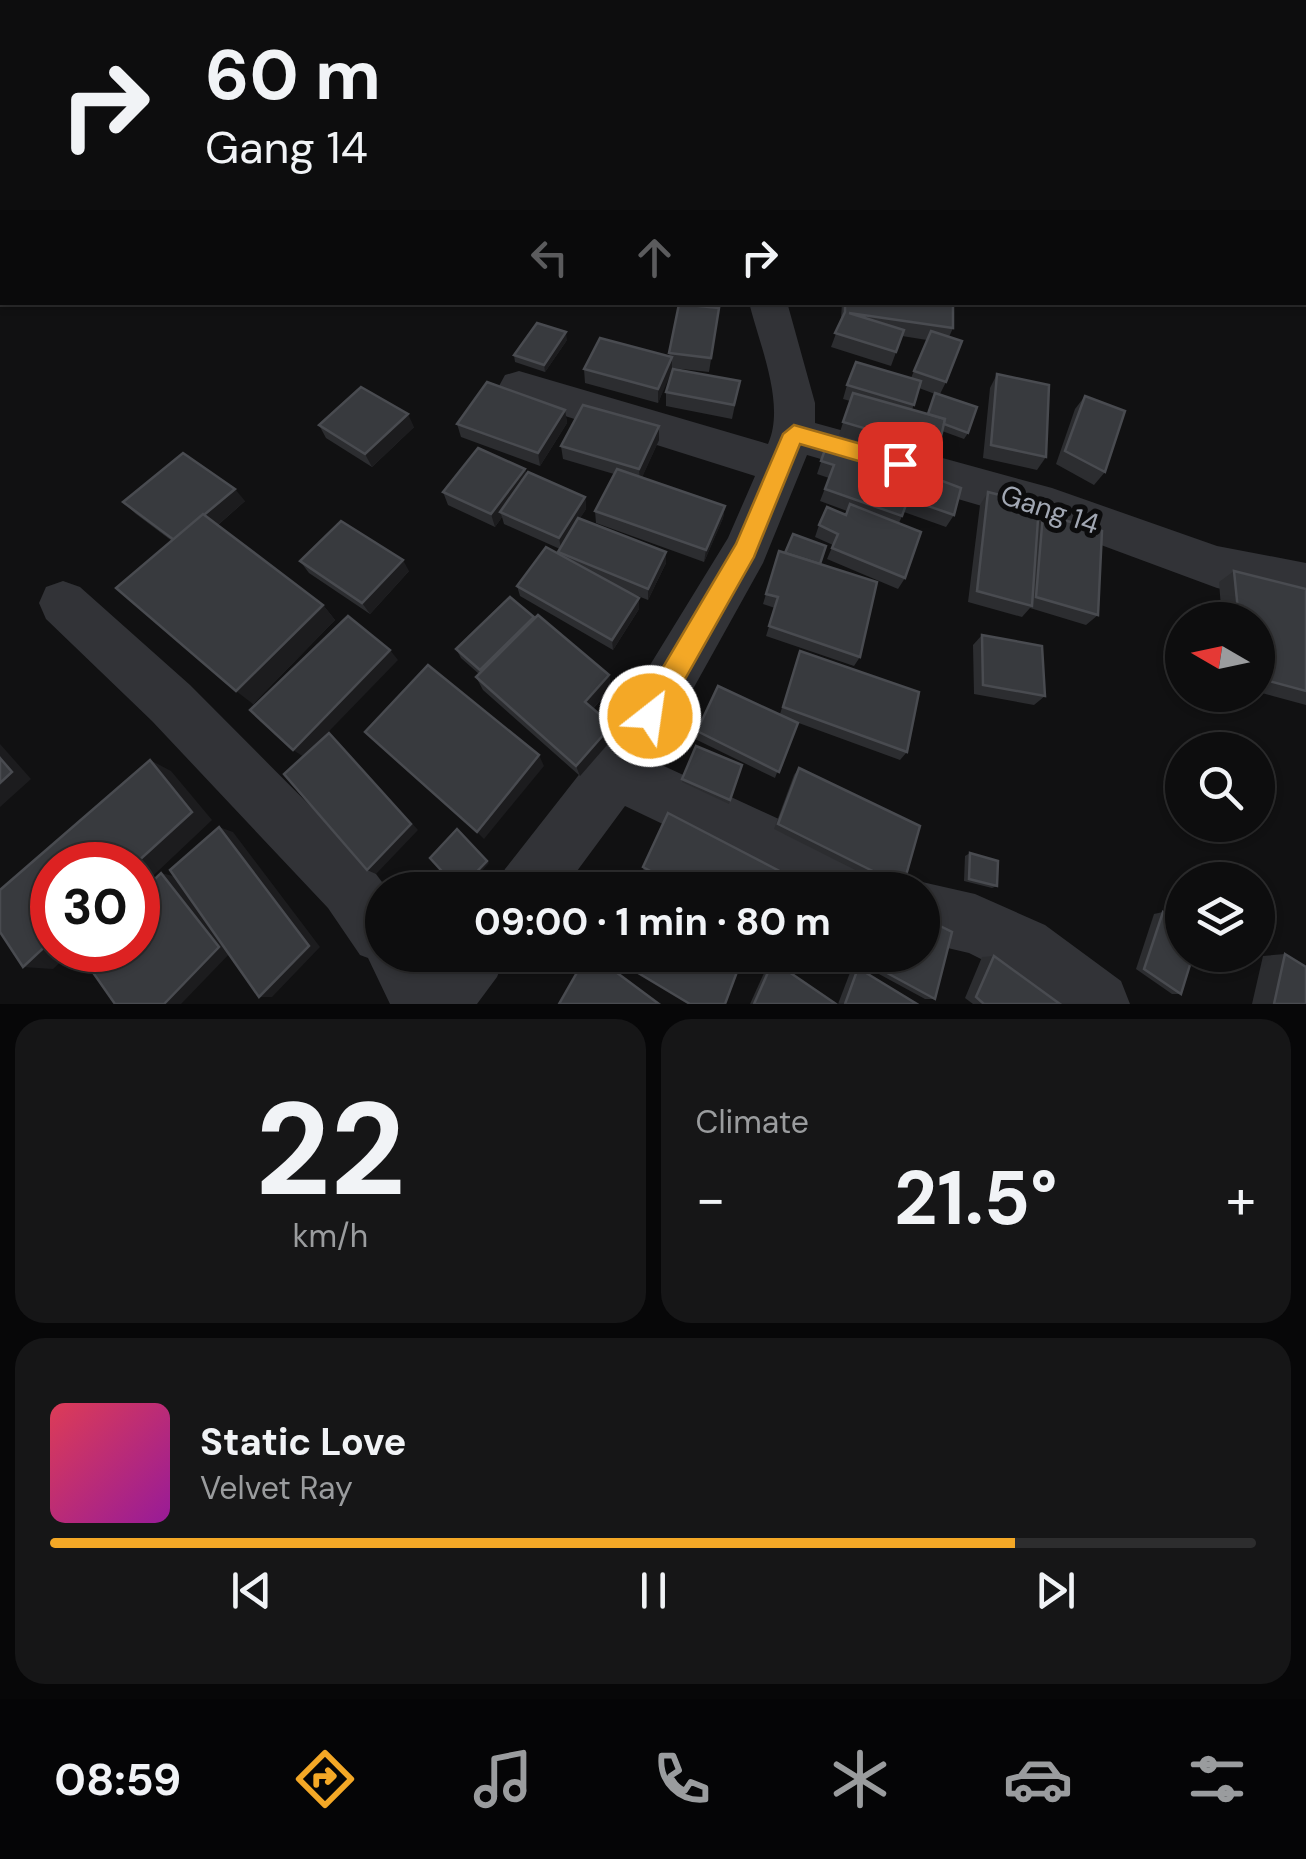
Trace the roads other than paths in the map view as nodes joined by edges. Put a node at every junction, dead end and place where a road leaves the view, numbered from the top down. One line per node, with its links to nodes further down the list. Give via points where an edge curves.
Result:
1 (769, 305): 3 (street, via 788,372)
2 (519, 386): 3 (street, Gang 14)
3 (787, 450): 4 (street, Gang 14, via 1052,507 1217,567); 6 (street, via 746,550)
4 (1306, 585)
5 (63, 603): 9 (street, via 171,703)
6 (616, 773): 7 (street); 8 (street)
7 (540, 872)
8 (828, 872)
9 (365, 909)
10 (940, 916): 15 (street, via 1024,946)
11 (408, 972): 13 (street)
12 (463, 972): 14 (street)
13 (426, 1004)
14 (438, 1004)
15 (1098, 1004)

